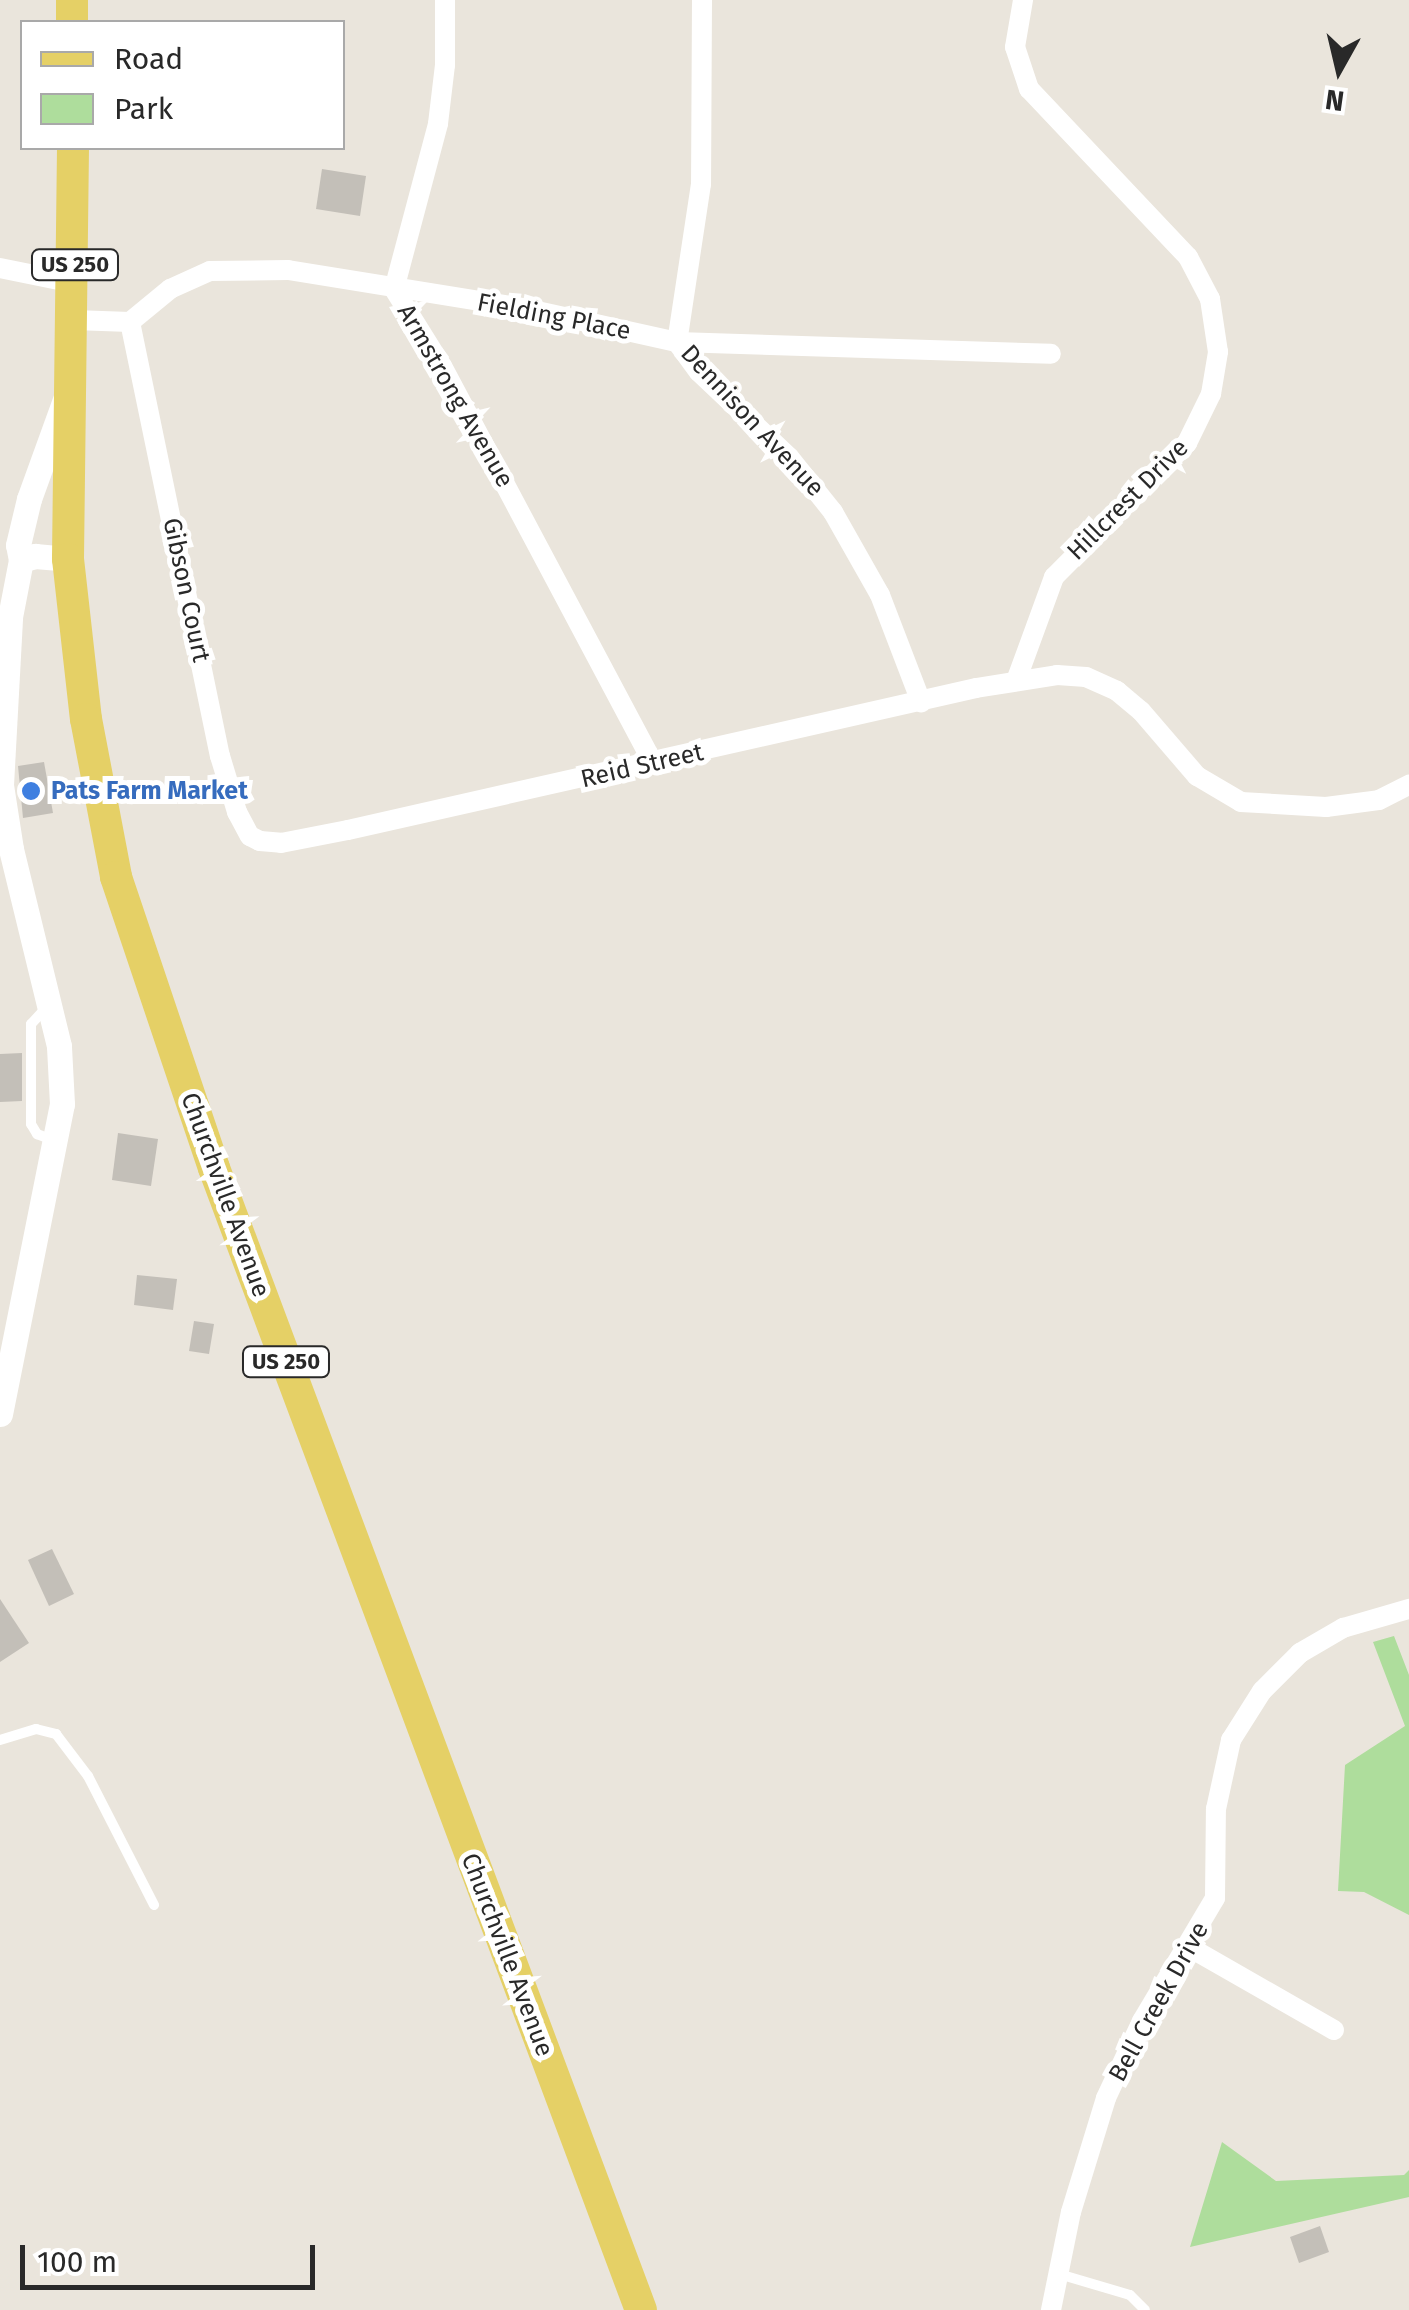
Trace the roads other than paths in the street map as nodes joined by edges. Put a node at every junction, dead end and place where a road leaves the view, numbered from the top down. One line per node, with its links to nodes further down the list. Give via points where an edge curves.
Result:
1 (445, 0): 7 (street, Armstrong Avenue, via 440,111)
2 (702, 0): 10 (street, Dennison Avenue, via 701,184)
3 (1022, 0): 15 (street, Hillcrest Drive, via 1015,47 1029,89 1188,257 1214,310 1218,352 1211,394 1187,443 1054,577)
4 (73, 150): 6 (main road, Churchville Avenue / US 250)
5 (0, 268): 6 (street)
6 (74, 283): 8 (main road, Churchville Avenue / US 250)
7 (394, 289): 9 (street, Fielding Place, via 288,270 229,269 179,284); 10 (street, Fielding Place, via 528,309); 17 (street, Armstrong Avenue, via 442,366)
8 (74, 320): 9 (street); 12 (main road, Churchville Avenue / US 250)
9 (130, 322): 19 (street, Gibson Court, via 220,756 250,836)
10 (677, 342): 11 (street, Fielding Place); 16 (street, Dennison Avenue, via 699,372 790,457 833,512 880,595)
11 (1051, 354)
12 (71, 384): 13 (main road, Churchville Avenue / US 250); 14 (street, via 26,510)
13 (68, 559): 14 (street); 27 (main road, Churchville Avenue / US 250, via 104,826 134,942)
14 (21, 560): 20 (street, via 10,618 2,801 62,1068 56,1142)
15 (1016, 681): 16 (street, Reid Street); 18 (street, via 1074,675 1117,690 1197,776 1241,802 1326,807 1378,800)
16 (921, 702): 17 (street, Reid Street)
17 (654, 764): 19 (street, Reid Street)
18 (1409, 785)
19 (268, 843)
20 (0, 1414)
21 (1409, 1609): 24 (street, Bell Creek Drive, via 1320,1638 1283,1668 1244,1716 1220,1776 1214,1898)
22 (0, 1740): 23 (lane, via 36,1729 56,1734 88,1776)
23 (154, 1905)
24 (1189, 1947): 25 (street); 26 (street, Bell Creek Drive, via 1113,2080 1082,2170)
25 (1334, 2030)
26 (1059, 2274): 28 (street, Bell Creek Drive); 29 (lane, via 1130,2295)
27 (641, 2310)
28 (1052, 2310)
29 (1145, 2310)

